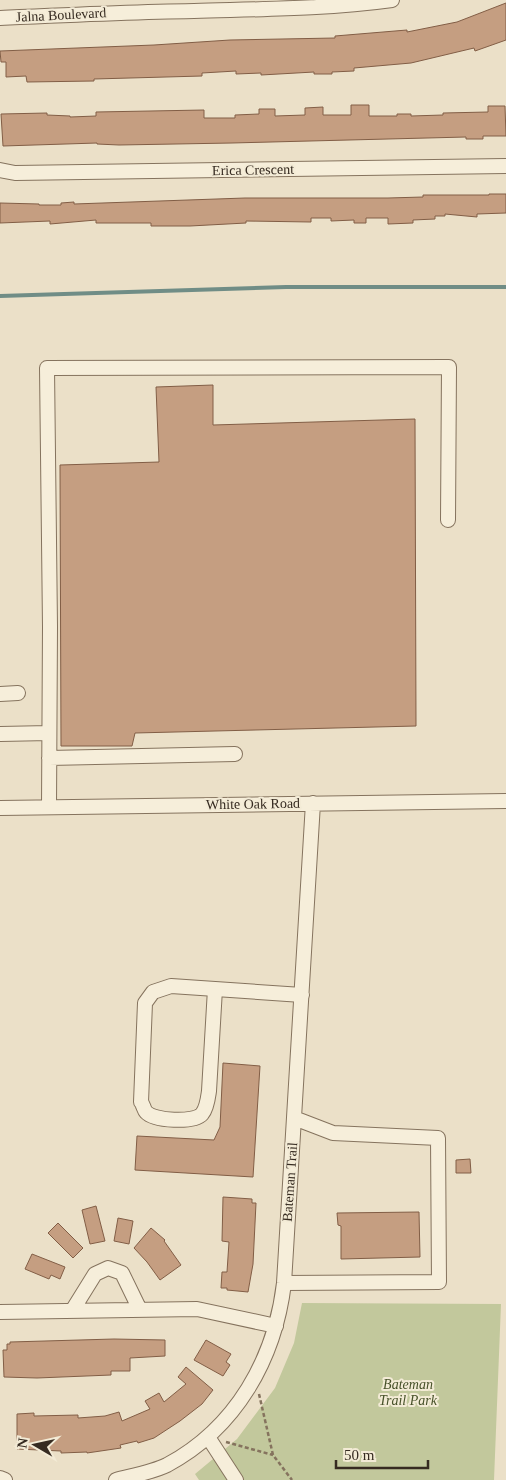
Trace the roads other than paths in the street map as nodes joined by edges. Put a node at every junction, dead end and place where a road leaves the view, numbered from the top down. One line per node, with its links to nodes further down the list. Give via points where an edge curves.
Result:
1 (392, 0): 2 (street, Jalna Boulevard, via 293,8)
2 (125, 6): 3 (street, Jalna Boulevard)
3 (0, 18)
4 (506, 166): 5 (street, Erica Crescent, via 15,173)
5 (0, 170)
6 (448, 520): 9 (street, via 449,367 46,368)
7 (18, 693): 8 (street)
8 (0, 694)
9 (49, 733): 10 (street); 12 (street)
10 (0, 734)
11 (235, 754): 12 (street)
12 (49, 758): 15 (street)
13 (506, 801): 14 (street, White Oak Road)
14 (314, 803): 15 (street, White Oak Road); 18 (street, Bateman Trail)
15 (49, 807): 16 (street, White Oak Road)
16 (0, 808)
17 (215, 990): 17 (street, via 171,986 153,992 145,1003 141,1102 146,1112 173,1120 192,1119 202,1114 206,1107); 18 (street)
18 (302, 996): 19 (street, Bateman Trail)
19 (294, 1118): 20 (street, Bateman Trail); 20 (street, via 333,1133 438,1138 438,1282)
20 (284, 1283): 24 (street, Bateman Trail)
21 (140, 1310): 22 (street); 22 (street, via 122,1273 108,1268 95,1274); 24 (street, via 197,1309)
22 (72, 1311): 23 (street)
23 (0, 1312)
24 (276, 1326): 25 (street, Bateman Trail, via 256,1378 236,1408)
25 (208, 1437): 28 (street, Bateman Trail, via 166,1465); 29 (street)
26 (0, 1478): 27 (street)
27 (5, 1480)
28 (116, 1480)
29 (236, 1480)

